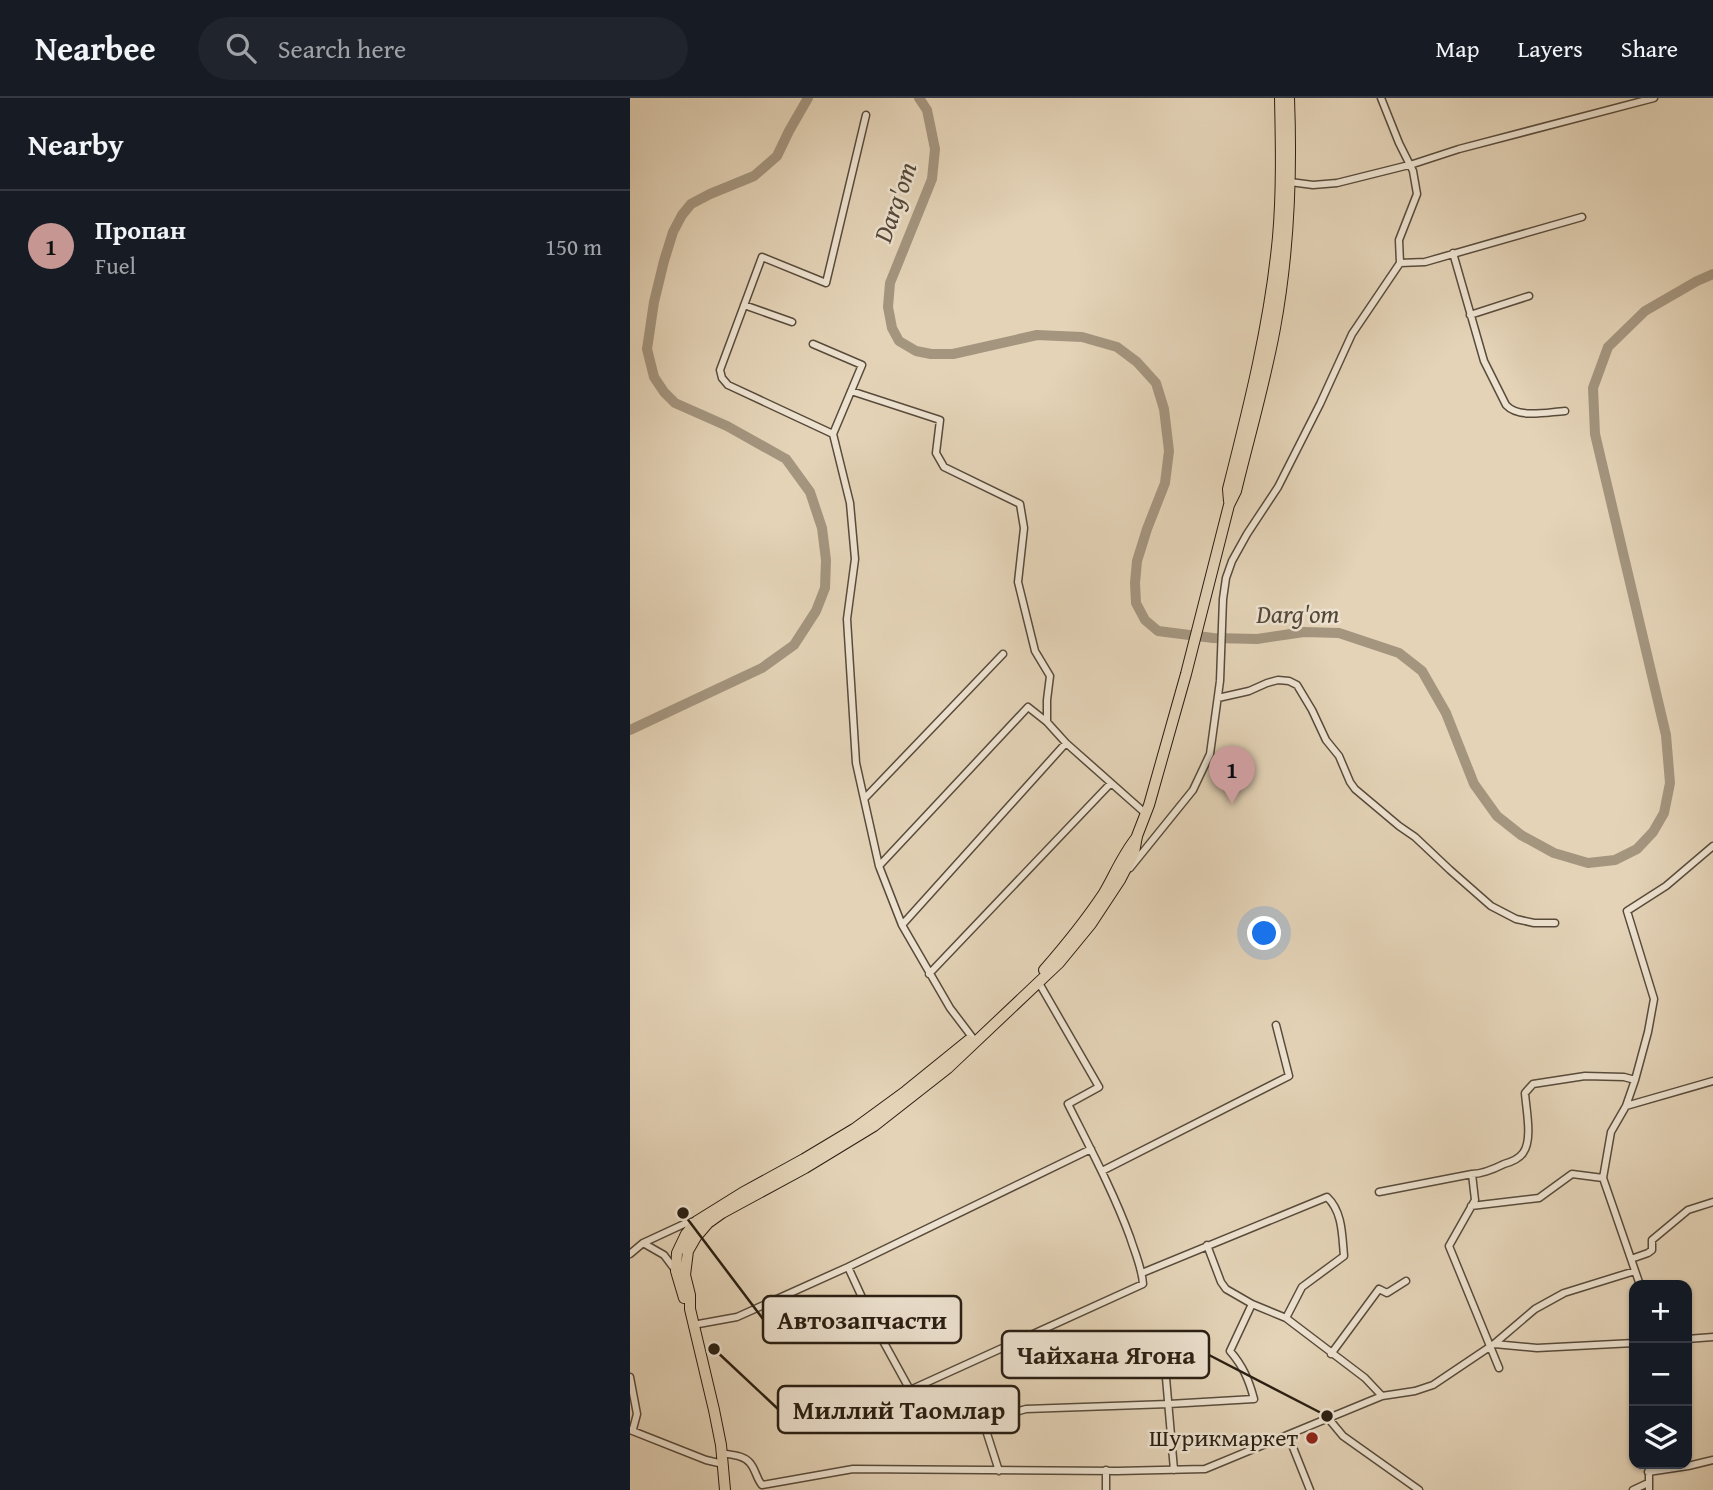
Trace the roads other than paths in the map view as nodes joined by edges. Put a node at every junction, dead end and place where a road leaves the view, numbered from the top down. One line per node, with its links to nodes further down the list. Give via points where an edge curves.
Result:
1 (1280, 98): 19 (main road, via 1282,172 1273,283 1228,489)
2 (1289, 98): 7 (main road)
3 (1381, 98): 6 (street)
4 (1654, 98): 6 (street)
5 (866, 115): 12 (street, via 826,283 762,257)
6 (1408, 164): 7 (street, via 1337,183 1313,186); 10 (street, via 1416,194 1399,240)
7 (1290, 182): 19 (main road, via 1275,328)
8 (1582, 217): 9 (street)
9 (1453, 253): 10 (street); 13 (street)
10 (1400, 263): 21 (street, via 1352,334 1278,487 1239,548 1226,578)
11 (1529, 296): 13 (street)
12 (744, 304): 14 (street); 18 (street, via 720,370 722,378 728,385)
13 (1470, 315): 17 (street, via 1484,361 1506,405 1530,414)
14 (792, 321)
15 (813, 344): 16 (street, via 862,365)
16 (851, 391): 18 (street); 22 (street, via 940,420 936,453 944,467 1020,503 1024,528 1018,582 1035,651 1050,677)
17 (1565, 411)
18 (832, 434): 25 (street, via 850,503 855,559 847,619 856,763)
19 (1229, 505): 26 (main road)
20 (1003, 654): 25 (street)
21 (1218, 698): 30 (street, via 1210,754 1193,790); 31 (street, via 1278,680 1297,685 1355,789 1415,836 1491,906 1516,919)
22 (1047, 722): 23 (street); 29 (street, via 1028,707)
23 (1066, 743): 24 (street); 32 (street)
24 (1111, 783): 26 (street); 33 (street)
25 (864, 799): 29 (street)
26 (1145, 813): 27 (main road)
27 (1137, 836): 30 (main road); 36 (main road, via 1097,903 1059,952 1034,982)
28 (1713, 846): 37 (street, via 1666,886 1627,911 1654,999)
29 (879, 866): 32 (street)
30 (1120, 880): 34 (main road, via 1091,924)
31 (1555, 923)
32 (902, 925): 33 (street)
33 (929, 974): 36 (street)
34 (1039, 983): 40 (main road, via 948,1068 874,1126); 41 (street, via 1099,1087 1068,1104)
35 (1276, 1026): 42 (street, via 1289,1076)
36 (972, 1037): 40 (main road)
37 (1635, 1080): 39 (street); 43 (street, via 1585,1076 1533,1084 1524,1093 1528,1143 1522,1155)
38 (1713, 1082): 39 (street)
39 (1626, 1106): 44 (street, via 1611,1132)
40 (856, 1132): 48 (main road); 60 (main road, via 805,1168 708,1223 688,1251 685,1275)
41 (1091, 1149): 42 (street); 53 (street)
42 (1102, 1171): 56 (street)
43 (1472, 1174): 45 (street); 47 (street, via 1475,1199)
44 (1603, 1178): 47 (street, via 1572,1174 1539,1198); 52 (street)
45 (1379, 1192)
46 (1713, 1202): 52 (street, via 1688,1210 1652,1240 1648,1254)
47 (1470, 1206): 67 (street, via 1449,1246)
48 (697, 1221): 49 (street); 54 (main road, via 681,1244)
49 (643, 1243): 51 (street); 54 (street, via 664,1255)
50 (1207, 1245): 56 (street); 59 (street, via 1226,1289); 61 (street, via 1328,1197 1340,1220 1344,1256 1302,1287)
51 (630, 1254)
52 (1631, 1259): 55 (street)
53 (848, 1267): 56 (street, via 909,1390 1143,1284); 62 (street, via 737,1317)
54 (676, 1271): 60 (main road)
55 (1635, 1271): 57 (street); 67 (street, via 1564,1293 1535,1309)
56 (1142, 1273)
57 (1638, 1280)
58 (1406, 1281): 68 (street, via 1387,1293 1379,1289)
59 (1252, 1304): 61 (street); 72 (street, via 1230,1351 1247,1375 1254,1399)
60 (690, 1309): 62 (main road)
61 (1286, 1318): 68 (street)
62 (693, 1325): 76 (main road)
63 (1713, 1337): 64 (street)
64 (1692, 1339)
65 (1163, 1343): 72 (street)
66 (1629, 1343): 67 (street, via 1537,1348)
67 (1492, 1344): 69 (street); 71 (street, via 1433,1385)
68 (1331, 1354): 71 (street)
69 (1499, 1368)
70 (630, 1377): 74 (street, via 637,1414)
71 (1382, 1396): 73 (street)
72 (1169, 1404): 80 (street); 81 (street, via 1026,1409 983,1421)
73 (1328, 1418): 75 (street); 87 (street, via 1343,1436)
74 (631, 1429): 76 (street, via 706,1460)
75 (1288, 1435): 80 (street, via 1205,1469); 86 (street)
76 (722, 1459): 81 (street, via 734,1455 747,1459 762,1485 853,1469); 84 (main road)
77 (1713, 1460): 82 (street)
78 (1648, 1469): 82 (street)
79 (1106, 1470): 80 (street); 81 (street); 85 (street)
80 (1174, 1470)
81 (999, 1471)
82 (1648, 1472): 83 (street)
83 (1648, 1487): 88 (street)
84 (725, 1490)
85 (1106, 1490)
86 (1310, 1490)
87 (1419, 1490)
88 (1633, 1490)

